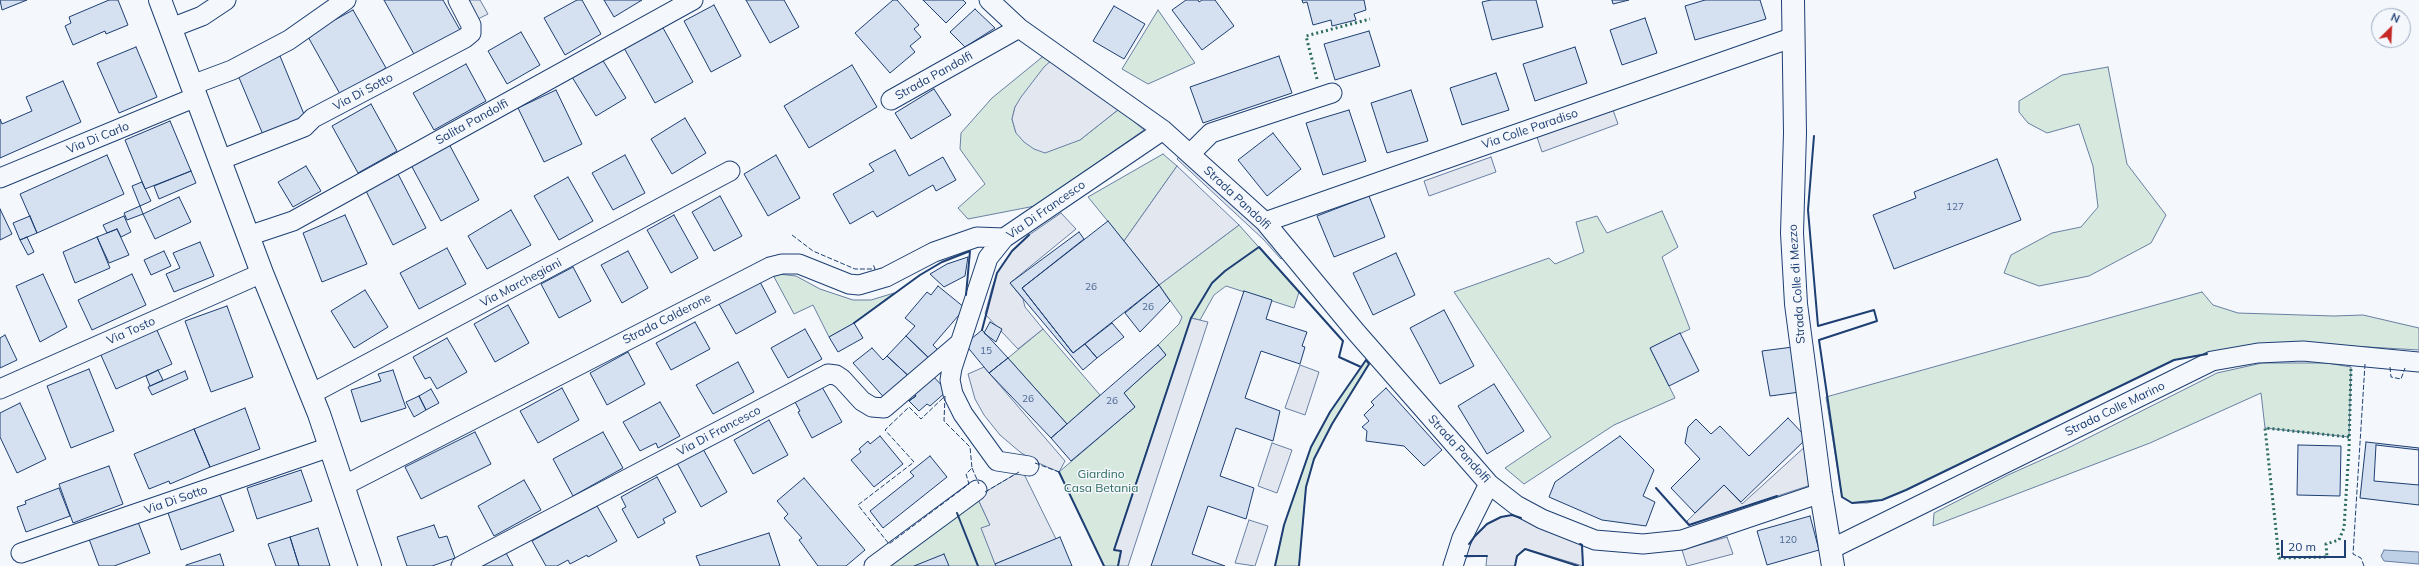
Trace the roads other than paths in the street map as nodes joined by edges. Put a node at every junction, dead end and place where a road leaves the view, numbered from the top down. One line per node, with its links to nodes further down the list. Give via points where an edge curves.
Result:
1 (160, 0): 8 (street)
2 (226, 0): 8 (street, via 202,16)
3 (346, 0): 11 (street, via 289,40)
4 (458, 0): 16 (street, Via Di Sotto, via 471,25 471,33 465,38 313,118 304,128)
5 (693, 0): 20 (street, Salita Pandolfi, via 293,221)
6 (989, 0): 9 (street, Strada Pandolfi)
7 (1793, 0): 10 (street, Strada Colle di Mezzo)
8 (171, 28): 11 (street)
9 (1019, 28): 13 (street, Strada Pandolfi); 14 (street, Strada Pandolfi)
10 (1794, 37): 19 (street, Via Colle Paradiso); 32 (street, Strada Colle di Mezzo, via 1792,232 1796,304)
11 (194, 91): 16 (street); 18 (street, Via Di Carlo)
12 (1332, 93): 15 (street, via 1211,133)
13 (891, 100)
14 (1163, 130): 15 (street, Strada Pandolfi); 21 (street, Via Di Francesco)
15 (1190, 154): 19 (street, Strada Pandolfi)
16 (220, 160): 20 (street)
17 (730, 170): 26 (street, Via Marchegiani)
18 (0, 178)
19 (1265, 222): 29 (street, Strada Pandolfi, via 1356,332)
20 (248, 236): 22 (street)
21 (1004, 238): 23 (street, Via Di Francesco, via 988,258); 30 (street, Strada Calderone, via 977,236 934,252 886,277 859,285 849,284 799,264 770,267)
22 (262, 273): 25 (street, Via Tosto); 26 (street)
23 (960, 343): 28 (street, Via Di Francesco, via 950,380 953,394 963,414 997,461); 36 (street, Via Di Francesco, via 884,408 862,401 842,379 828,374)
24 (2419, 362): 34 (street, Strada Colle Marino, via 2303,352 2258,353 2212,361)
25 (0, 389)
26 (311, 394): 27 (street)
27 (330, 447): 30 (street); 33 (street, Via Di Sotto)
28 (1029, 466)
29 (1490, 484): 32 (street, Strada Pandolfi, via 1516,506 1567,530 1595,540 1643,544 1682,540); 38 (street, via 1462,538)
30 (343, 486): 35 (street)
31 (977, 490): 37 (street)
32 (1821, 493): 34 (street, Strada Colle di Mezzo)
33 (21, 553)
34 (1832, 558)
35 (370, 566)
36 (461, 566)
37 (874, 566)
38 (1454, 566)

